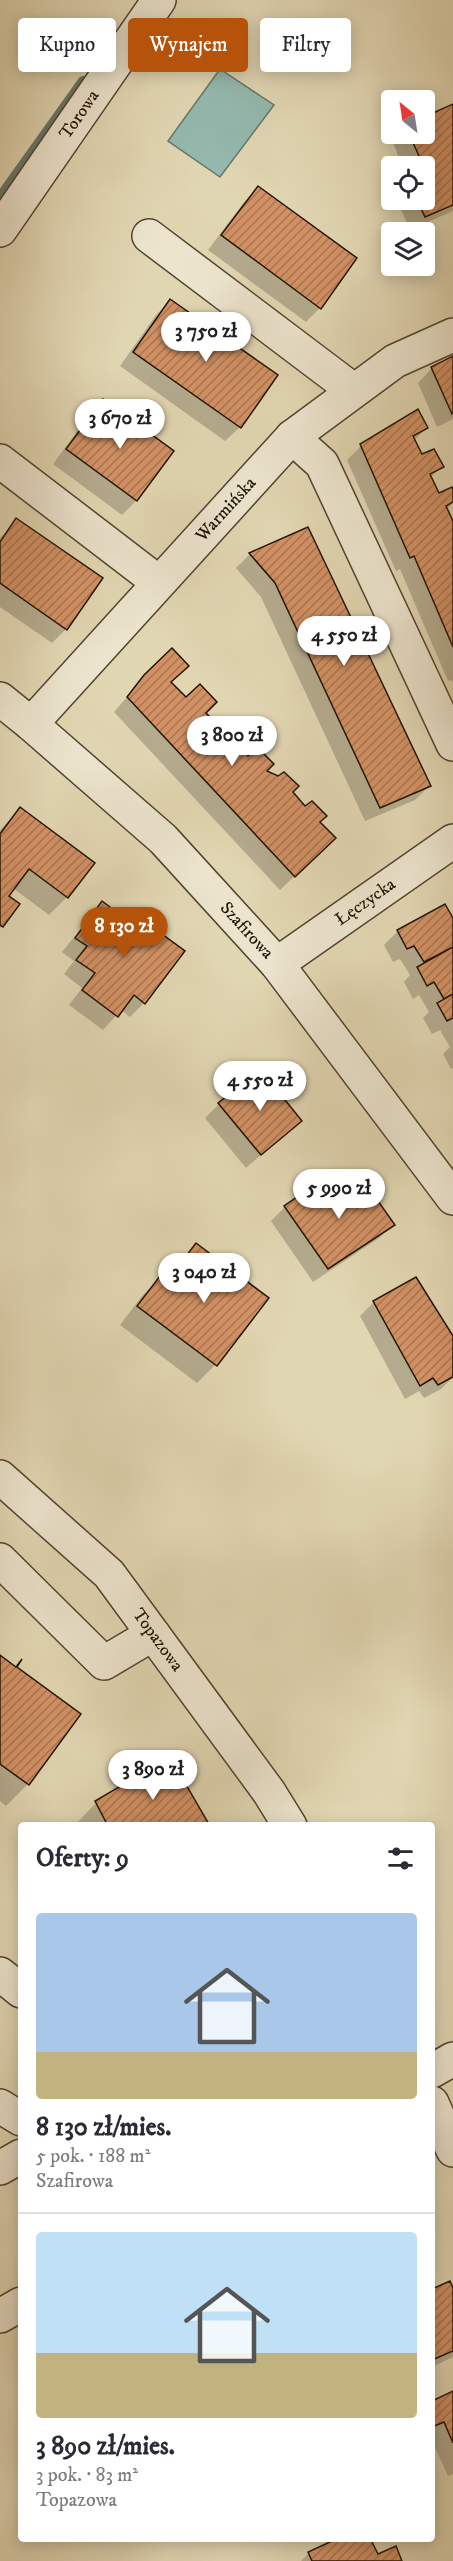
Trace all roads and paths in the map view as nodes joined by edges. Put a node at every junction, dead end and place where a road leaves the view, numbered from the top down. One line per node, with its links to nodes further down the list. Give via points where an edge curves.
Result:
1 (159, 0): 2 (street, Torowa)
2 (0, 230)
3 (149, 237): 5 (street)
4 (453, 335): 5 (street, Warmińska, via 395,361)
5 (353, 390): 6 (street, Warmińska)
6 (292, 437): 8 (street, Warmińska); 11 (street, via 322,464)
7 (0, 461): 8 (street)
8 (158, 582): 10 (street, Warmińska)
9 (0, 699): 10 (street, Szafirowa)
10 (32, 724): 13 (street, Szafirowa, via 163,839)
11 (453, 744)
12 (453, 841): 13 (street, Łęczycka)
13 (277, 964): 14 (street, Szafirowa)
14 (453, 1198)
15 (0, 1477): 17 (street, Topazowa, via 109,1574)
16 (0, 1560): 17 (street, via 104,1663)
17 (153, 1634): 18 (street, Topazowa)
18 (288, 1822)
19 (0, 1974): 20 (street)
20 (18, 1989)
21 (453, 2059): 22 (street)
22 (435, 2069)
23 (0, 2106): 25 (street)
24 (435, 2110): 26 (street)
25 (18, 2117)
26 (453, 2150)
27 (18, 2158): 28 (street)
28 (0, 2168)
29 (18, 2306): 30 (street)
30 (0, 2316)

